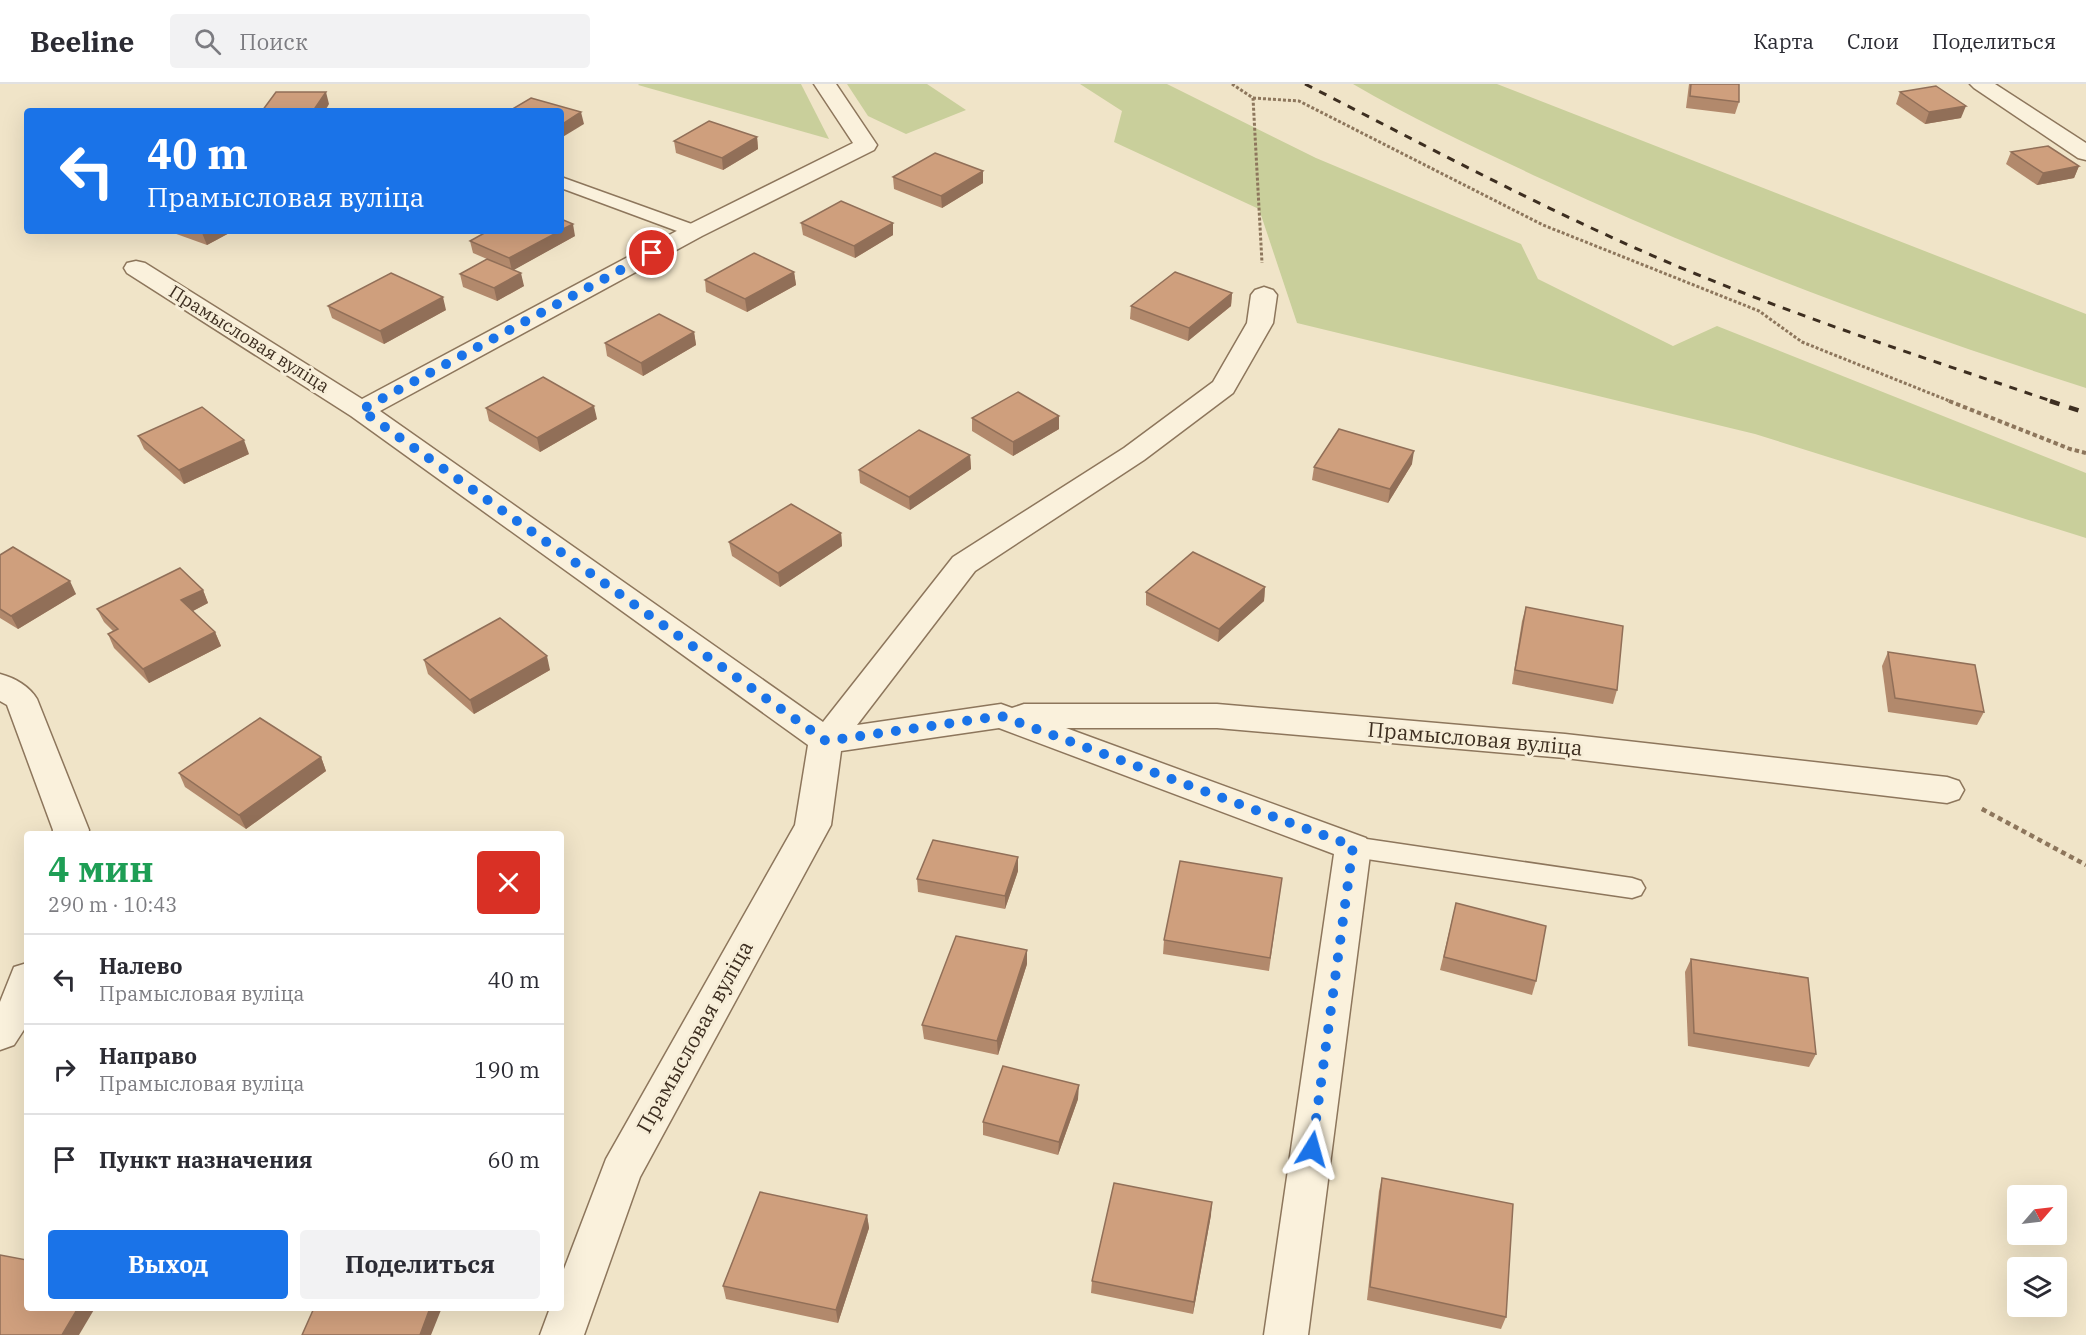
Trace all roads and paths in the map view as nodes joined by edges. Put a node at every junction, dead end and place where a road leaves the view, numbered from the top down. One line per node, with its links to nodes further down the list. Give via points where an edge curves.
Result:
1 (825, 84): 7 (street, via 866,145)
2 (1232, 84): 4 (path)
3 (1981, 84): 5 (street)
4 (1253, 98): 9 (path); 11 (path, via 1299,101 1543,225 1759,311 1802,342)
5 (2086, 153)
6 (564, 183): 7 (lane)
7 (694, 231): 10 (street)
8 (136, 268): 10 (street, Прамысловая вуліца)
9 (1264, 296): 14 (street, Прамысловая вуліца, via 1260,323 1224,387 1134,454 964,564)
10 (361, 410): 14 (street, Прамысловая вуліца)
11 (2086, 453)
12 (0, 685): 16 (street, via 21,699)
13 (1001, 716): 14 (street, Прамысловая вуліца); 15 (street, Прамысловая вуліца, via 1228,717 1565,746); 17 (street, Прамысловая вуліца)
14 (826, 741): 22 (street, Прамысловая вуліца, via 813,825 621,1172)
15 (1947, 790): 18 (path)
16 (70, 831)
17 (1353, 846): 19 (lane); 23 (street)
18 (2086, 865)
19 (1632, 888)
20 (24, 988): 21 (street, via 18,1007)
21 (0, 1034)
22 (562, 1335)
23 (1286, 1335)

